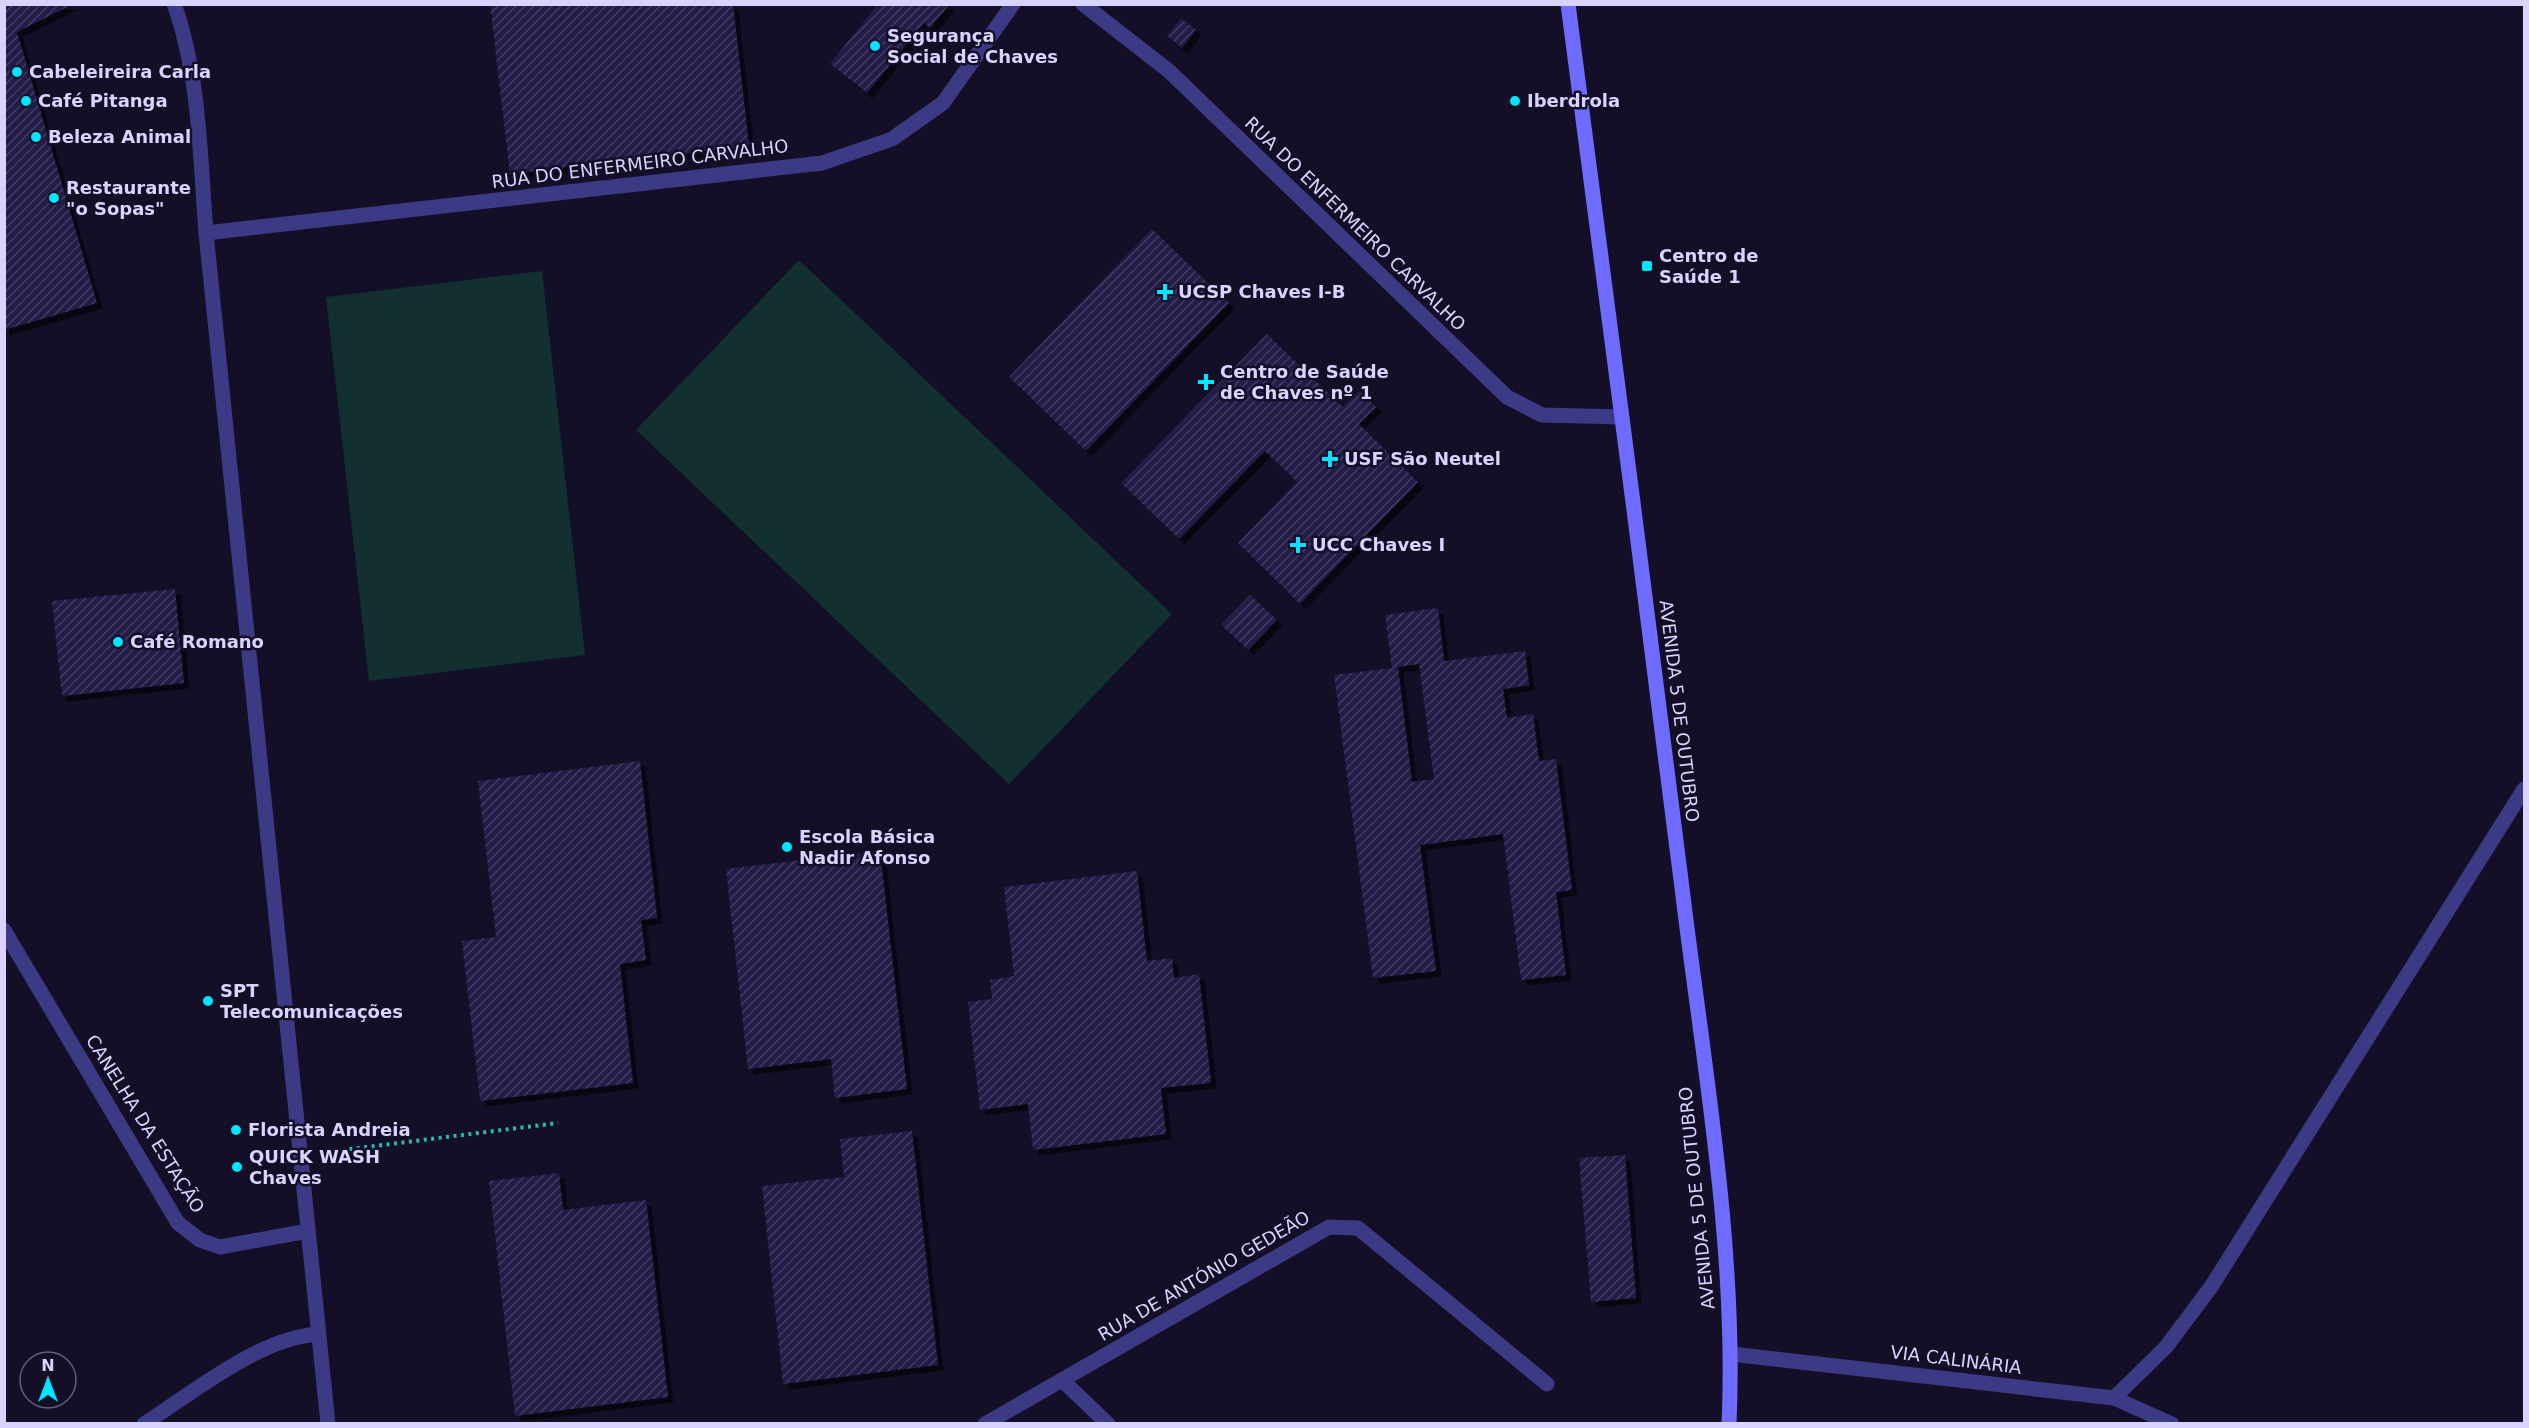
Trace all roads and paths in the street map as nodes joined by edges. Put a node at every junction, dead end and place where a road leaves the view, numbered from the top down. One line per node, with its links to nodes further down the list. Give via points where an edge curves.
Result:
1 (174, 4): 5 (street, via 195,104)
2 (1013, 4): 5 (street, RUA DO ENFERMEIRO CARVALHO, via 943,103 892,139 822,163)
3 (1083, 4): 6 (street, RUA DO ENFERMEIRO CARVALHO, via 1169,71 1507,397 1542,415)
4 (1568, 4): 6 (main road, AVENIDA 5 DE OUTUBRO)
5 (206, 233): 10 (street)
6 (1622, 417): 13 (main road, AVENIDA 5 DE OUTUBRO, via 1720,1204)
7 (2524, 789): 16 (street, via 2211,1287 2166,1347)
8 (4, 930): 11 (street, CANELHA DA ESTAÇÃO, via 178,1223 200,1240 220,1247)
9 (558, 1123): 10 (path)
10 (300, 1154): 11 (street)
11 (308, 1232): 12 (street)
12 (318, 1334): 17 (street, via 268,1346); 18 (street)
13 (1731, 1354): 16 (street, VIA CALINÁRIA); 21 (main road, AVENIDA 5 DE OUTUBRO)
14 (1062, 1380): 15 (street, RUA DE ANTÓNIO GEDEÃO, via 1329,1227 1358,1228); 19 (street, RUA DE ANTÓNIO GEDEÃO); 20 (street)
15 (1547, 1384)
16 (2114, 1398): 22 (street, VIA CALINÁRIA)
17 (144, 1424)
18 (328, 1424)
19 (985, 1424)
20 (1108, 1424)
21 (1729, 1424)
22 (2172, 1424)

